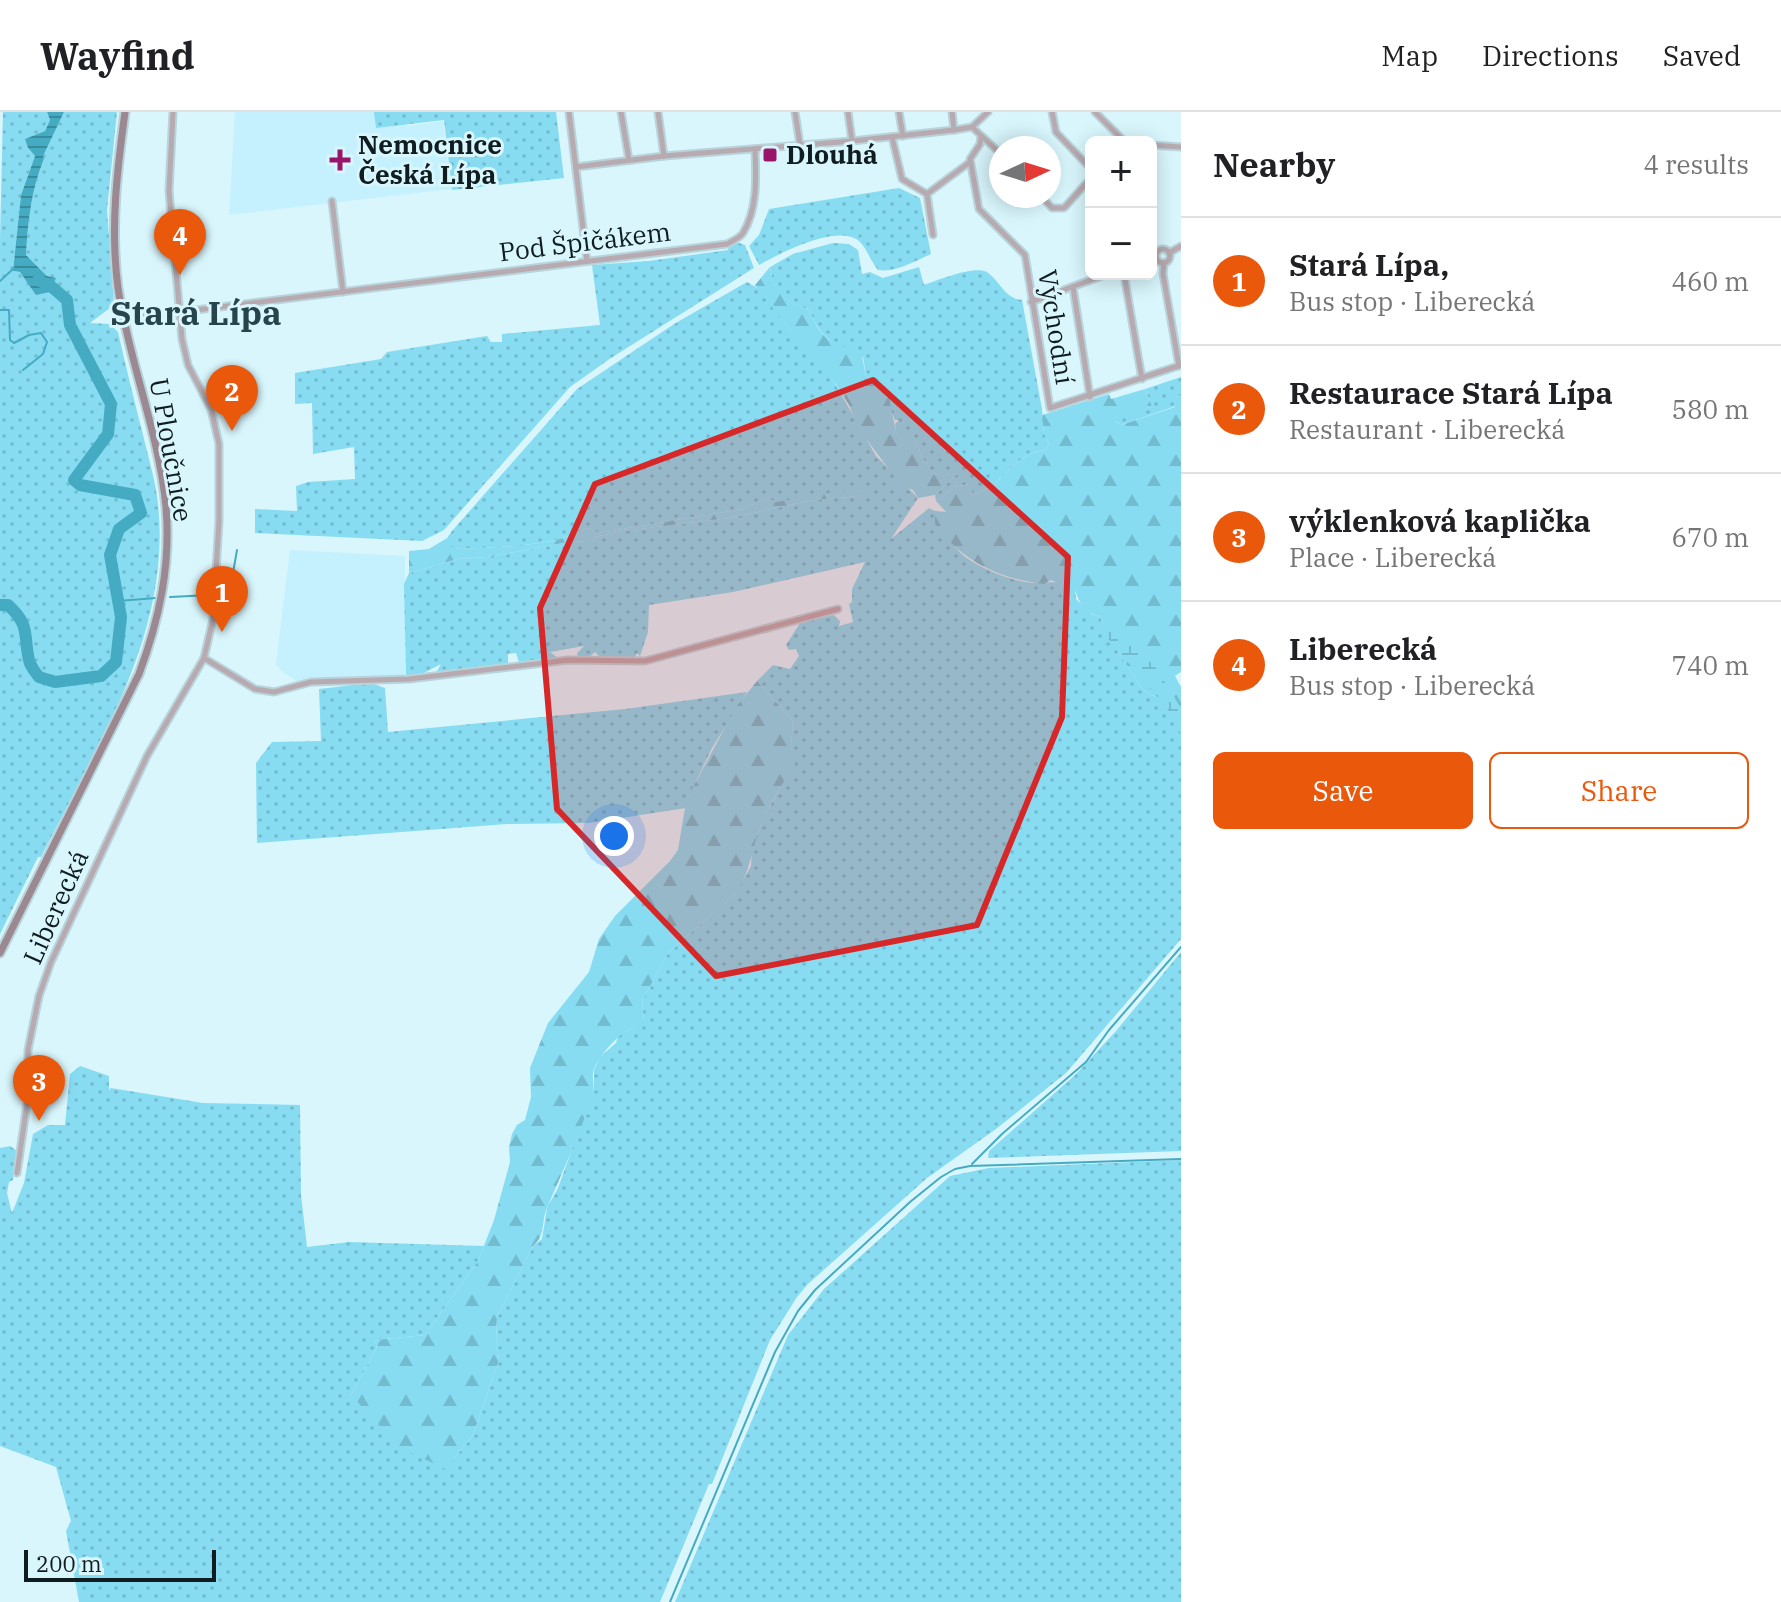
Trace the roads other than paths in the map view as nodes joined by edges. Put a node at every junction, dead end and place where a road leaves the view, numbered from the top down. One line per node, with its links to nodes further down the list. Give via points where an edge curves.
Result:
1 (125, 112): 47 (main road, U Ploučnice, via 114,218)
2 (173, 112): 46 (street, Liberecká, via 169,191)
3 (569, 112): 29 (street)
4 (621, 112): 26 (street)
5 (658, 112): 25 (street)
6 (795, 112): 21 (street)
7 (848, 112): 19 (street)
8 (899, 112): 15 (street)
9 (952, 112): 14 (street)
10 (988, 112): 13 (street)
11 (1052, 112): 28 (street, via 1056,132)
12 (1095, 112): 17 (street)
13 (972, 127): 14 (street); 16 (street)
14 (954, 130): 15 (street)
15 (903, 136): 18 (street)
16 (981, 136): 20 (street); 27 (street)
17 (1119, 136)
18 (892, 137): 19 (street); 31 (street, via 902,179)
19 (852, 141): 21 (street)
20 (989, 143)
21 (800, 145): 24 (street)
22 (1157, 145): 23 (street)
23 (1181, 147)
24 (755, 149): 25 (street); 39 (street, Pod Špičákem, via 756,183 742,235 727,244)
25 (664, 156): 26 (street)
26 (629, 160): 29 (street)
27 (970, 162): 31 (street); 45 (street, Východní, via 979,209 1025,255)
28 (1085, 163)
29 (576, 167): 39 (street)
30 (1085, 185): 33 (street)
31 (927, 194): 34 (street)
32 (332, 201): 44 (street)
33 (1061, 208)
34 (933, 235)
35 (1181, 246): 36 (street)
36 (1169, 253): 37 (street, via 1161,250); 40 (street)
37 (1157, 255)
38 (1157, 260): 40 (street)
39 (587, 261): 44 (street, Pod Špičákem)
40 (1164, 263): 48 (street)
41 (1091, 280): 43 (street)
42 (1125, 280): 49 (street)
43 (1073, 287): 45 (street); 50 (street)
44 (343, 292): 46 (street, Pod Špičákem)
45 (1031, 302): 50 (street, Východní, via 1050,408)
46 (179, 314): 47 (street, Pod Špičákem); 52 (street, Liberecká, via 188,365 211,409 220,458 213,619)
47 (123, 319): 53 (main road, U Ploučnice, via 165,505 166,568 159,610 139,674)
48 (1180, 365): 49 (street, Východní)
49 (1142, 379): 50 (street, Východní)
50 (1090, 397)
51 (838, 609): 52 (street, via 645,661 568,660 409,679 311,682 274,692 255,689)
52 (204, 658): 54 (street, Liberecká, via 147,756 39,996 28,1050 28,1097)
53 (0, 953)
54 (17, 1173)

